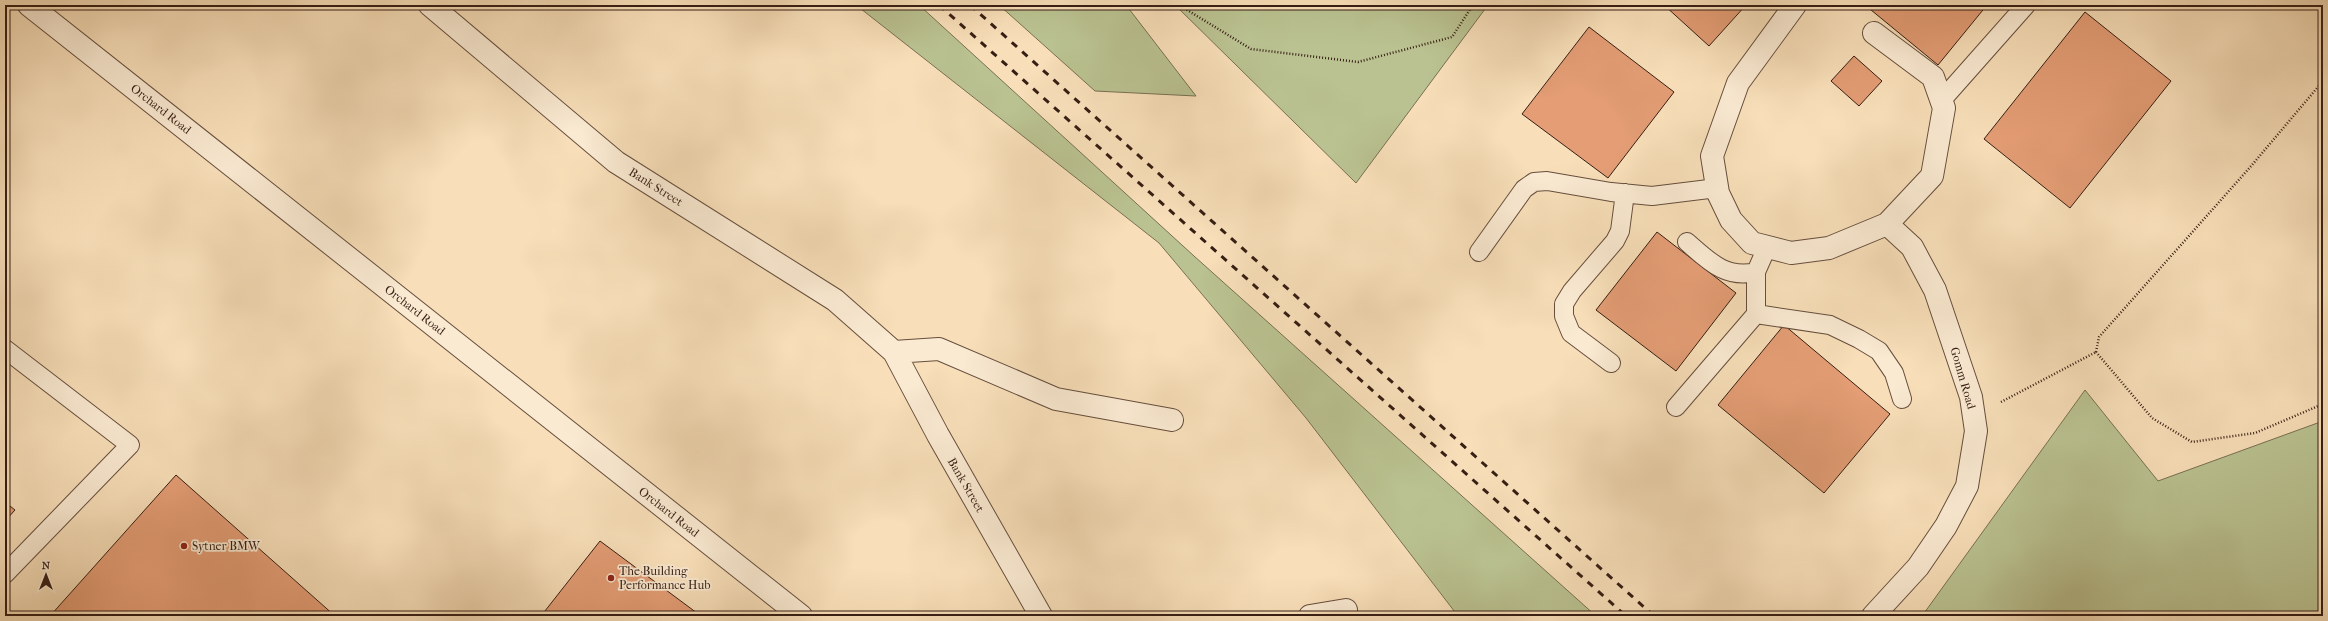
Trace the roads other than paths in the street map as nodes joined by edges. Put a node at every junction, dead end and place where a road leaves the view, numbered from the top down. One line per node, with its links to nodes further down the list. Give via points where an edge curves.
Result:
1 (29, 5): 23 (street, Orchard Road)
2 (430, 5): 16 (street, Bank Street, via 616,162 835,300)
3 (1795, 5): 7 (street, via 1738,83 1712,156)
4 (2026, 5): 6 (lane)
5 (1874, 33): 6 (street, via 1933,77)
6 (1941, 101): 9 (street, via 1944,108 1932,176)
7 (1717, 188): 8 (lane, via 1652,196); 11 (street, via 1731,220 1752,243)
8 (1625, 193): 12 (lane, via 1547,181 1534,182 1524,189); 17 (lane, via 1620,231 1615,241 1564,304 1564,316 1571,333)
9 (1887, 224): 11 (street, via 1829,248 1791,253); 26 (street, Gomm Road, via 1912,247 1935,290 1971,397 1976,432 1967,486 1946,526 1918,567)
10 (1687, 242): 13 (lane, via 1730,273 1742,275)
11 (1767, 247): 13 (lane)
12 (1479, 252)
13 (1756, 272): 14 (lane)
14 (1756, 314): 18 (lane, via 1830,325 1859,339 1879,351 1894,373); 19 (lane)
15 (5, 349): 21 (lane, via 130,445)
16 (894, 352): 20 (street, via 939,349 1056,398); 24 (street, Bank Street)
17 (1611, 363)
18 (1902, 398)
19 (1676, 408)
20 (1172, 420)
21 (5, 574)
22 (1346, 610): 25 (street)
23 (801, 616)
24 (1041, 616)
25 (1310, 616)
26 (1874, 616)

